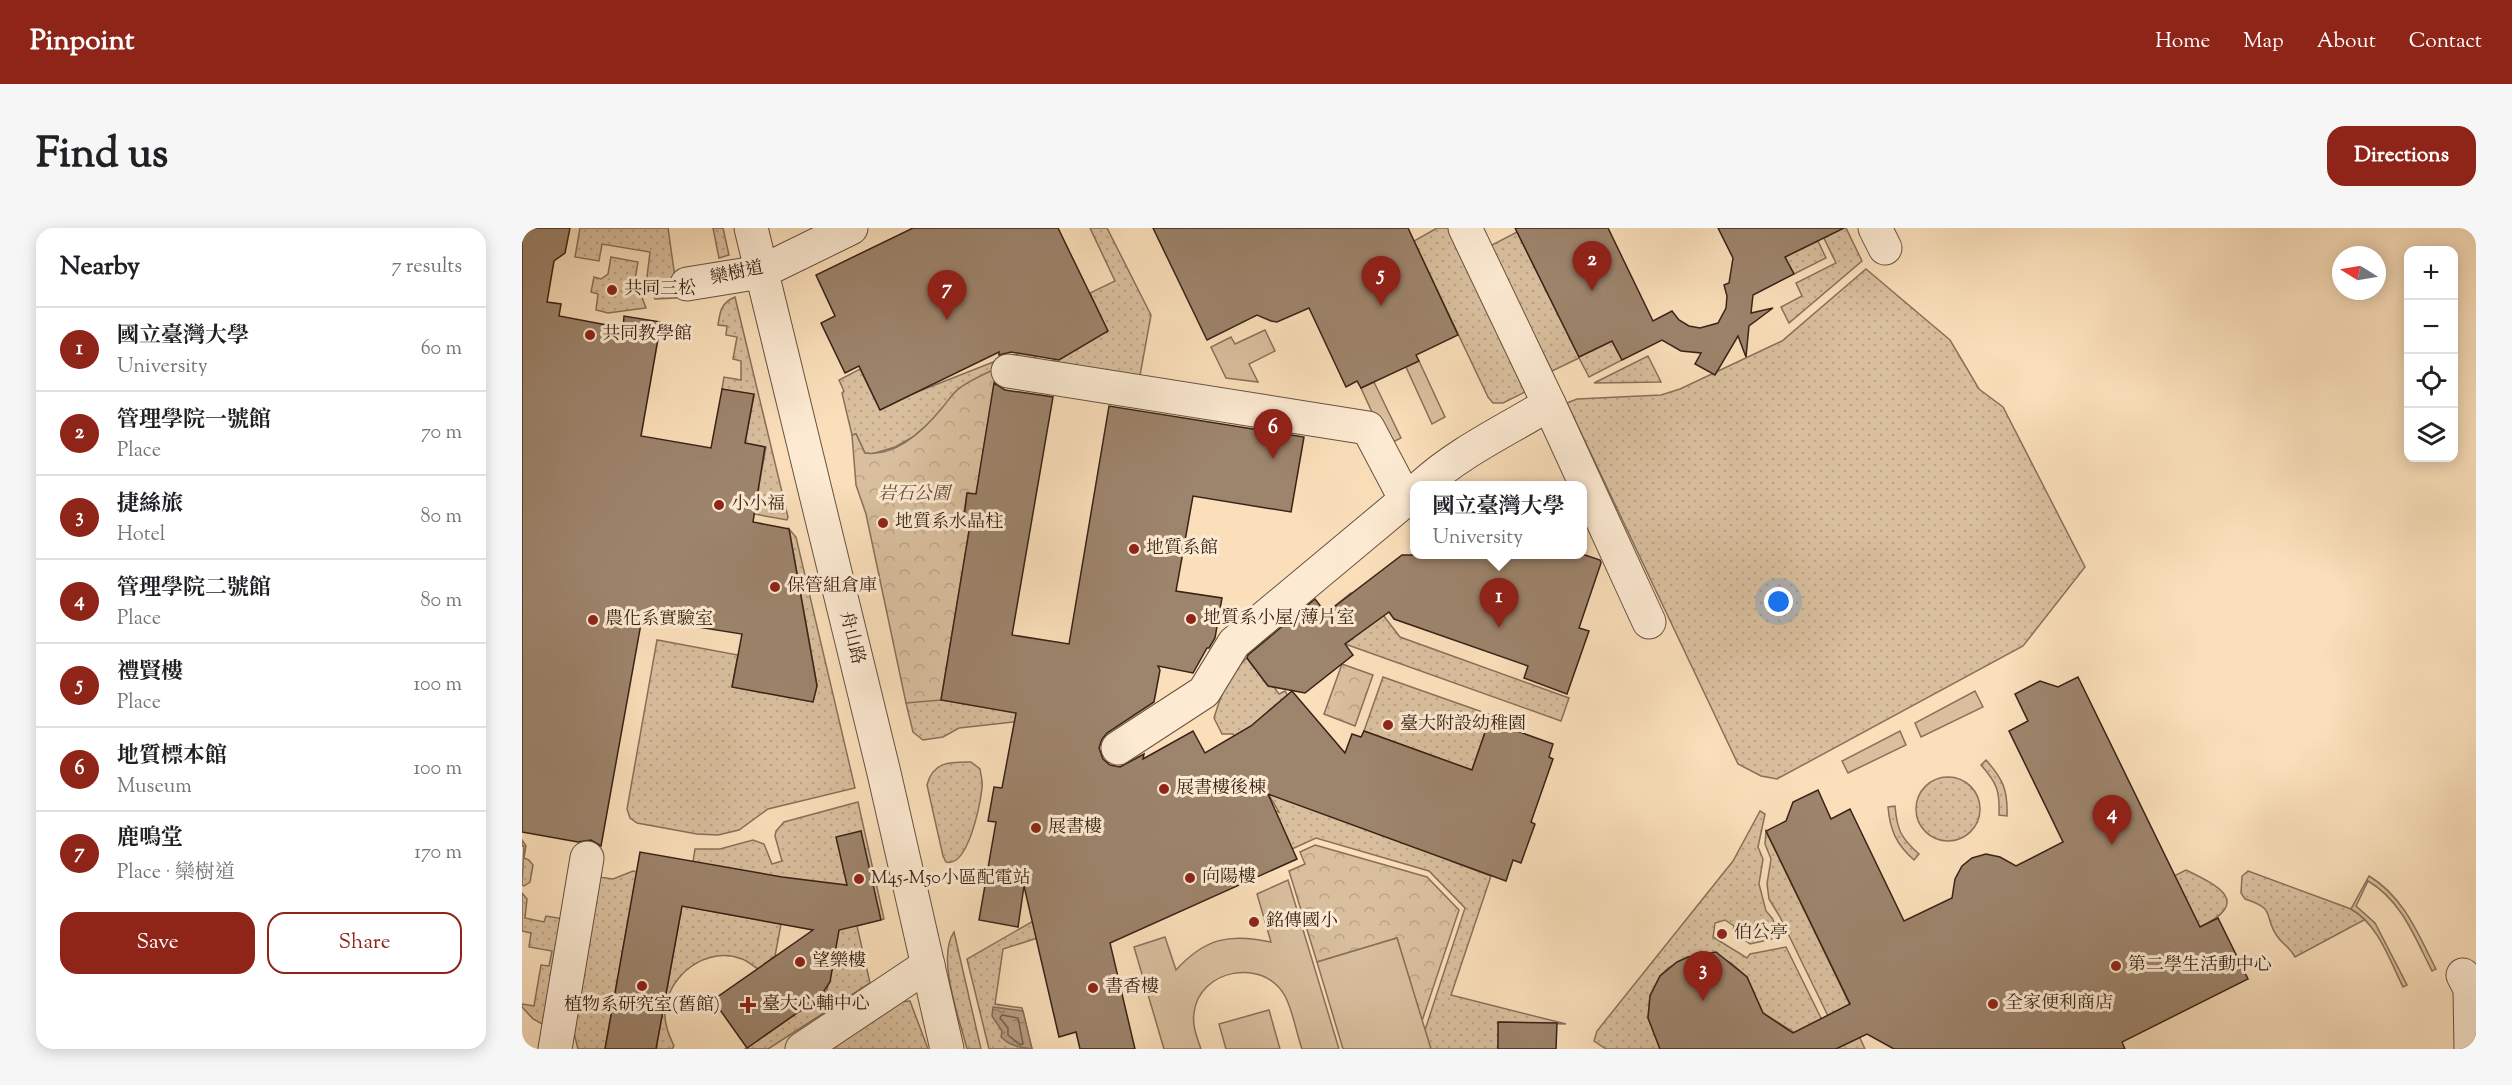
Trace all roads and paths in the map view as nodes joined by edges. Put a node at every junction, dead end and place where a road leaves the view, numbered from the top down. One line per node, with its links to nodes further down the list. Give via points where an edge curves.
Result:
1 (751, 228): 4 (street, 舟山路)
2 (850, 228): 4 (street, 欒樹道)
3 (1465, 228): 7 (street)
4 (761, 272): 5 (street, 欒樹道); 16 (street, 舟山路)
5 (687, 284)
6 (1008, 371): 10 (street, via 1368,428)
7 (1549, 404): 8 (street); 9 (street)
8 (1426, 481)
9 (1584, 481)
10 (1410, 486)
11 (1587, 487): 13 (street)
12 (1410, 495): 14 (street, via 1234,643 1204,692)
13 (1649, 622)
14 (1118, 748)
15 (587, 858): 18 (street)
16 (928, 965): 19 (street); 20 (street, 舟山路)
17 (2463, 975): 21 (street, via 2470,989)
18 (555, 1049)
19 (802, 1049)
20 (946, 1049)
21 (2471, 1049)

